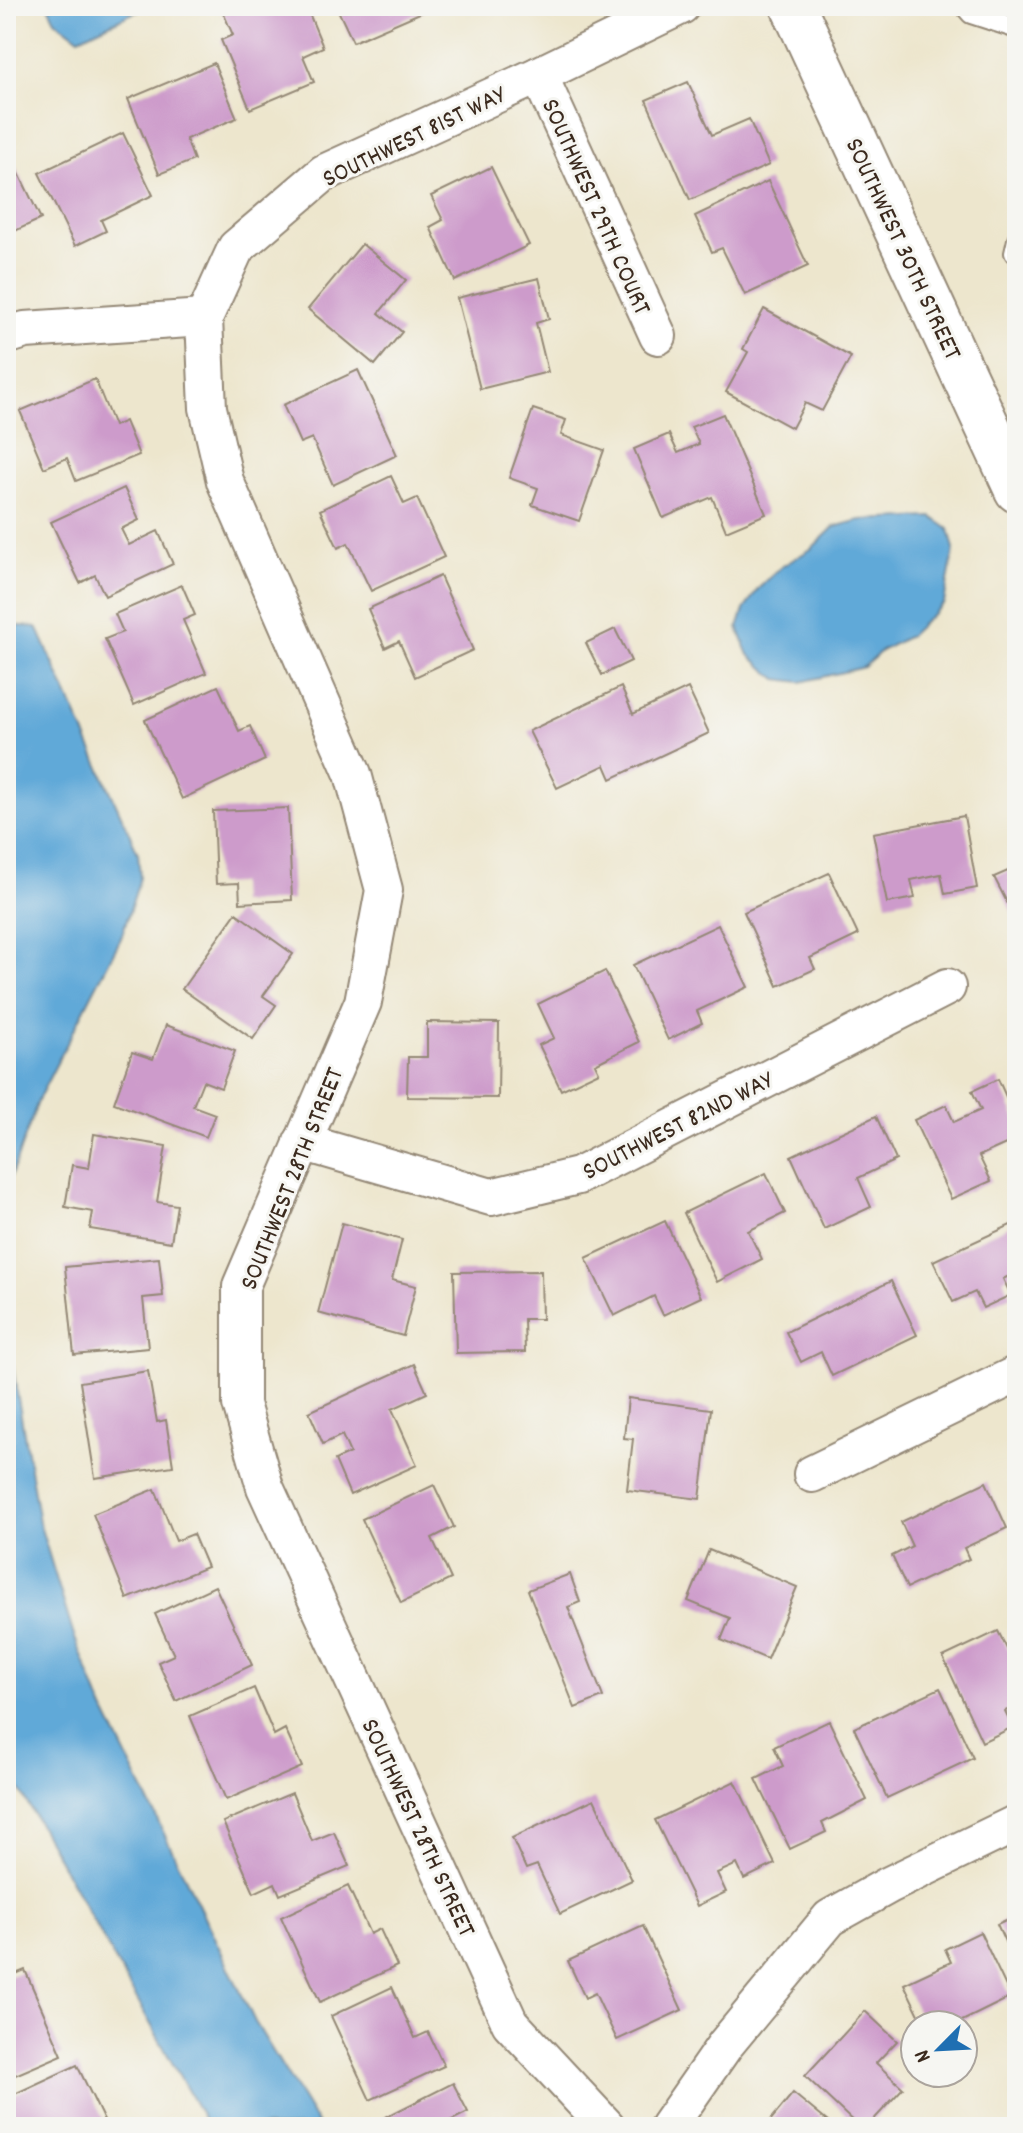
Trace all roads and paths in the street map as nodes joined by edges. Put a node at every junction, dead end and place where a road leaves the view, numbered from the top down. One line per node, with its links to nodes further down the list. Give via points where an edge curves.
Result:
1 (681, 6): 5 (street, SOUTHWEST 81ST WAY)
2 (793, 6): 9 (street, SOUTHWEST 30TH STREET)
3 (964, 6): 4 (lane, via 971,14)
4 (1017, 29)
5 (539, 75): 6 (street, SOUTHWEST 81ST WAY, via 324,173 236,248); 8 (street, SOUTHWEST 29TH COURT)
6 (204, 318): 7 (street, via 25,330); 11 (street, SOUTHWEST 28TH STREET, via 208,408 225,481 353,774 384,890 363,1002)
7 (6, 336)
8 (658, 336)
9 (1017, 490)
10 (947, 987): 11 (street, SOUTHWEST 82ND WAY, via 578,1176 491,1197)
11 (302, 1142): 15 (street, SOUTHWEST 28TH STREET, via 241,1286 241,1404 265,1487 510,2023)
12 (1017, 1374): 13 (street)
13 (812, 1474)
14 (1017, 1823): 16 (street, via 830,1918 725,2045)
15 (607, 2127)
16 (668, 2127)

